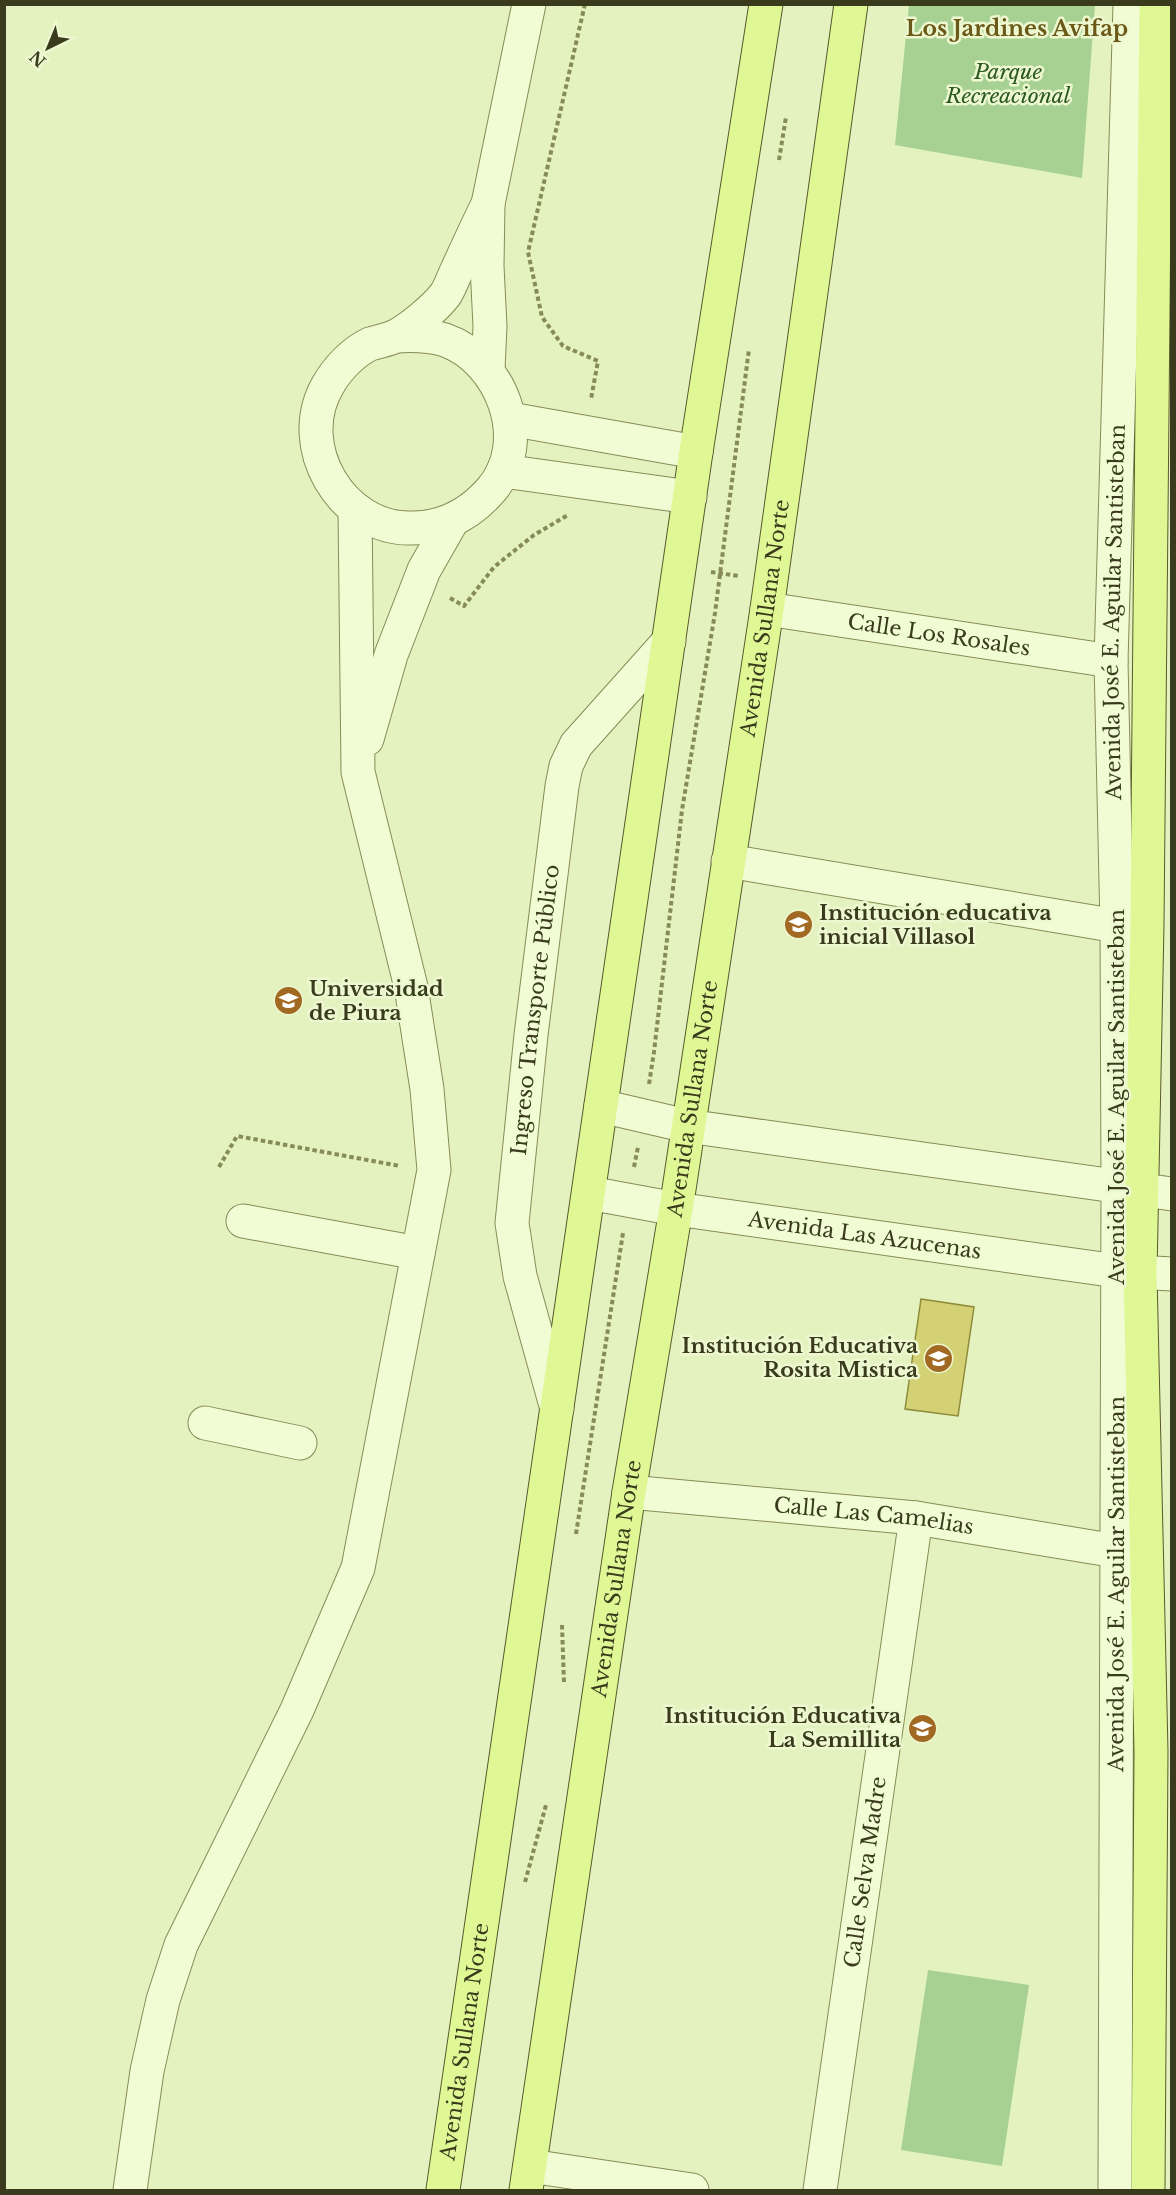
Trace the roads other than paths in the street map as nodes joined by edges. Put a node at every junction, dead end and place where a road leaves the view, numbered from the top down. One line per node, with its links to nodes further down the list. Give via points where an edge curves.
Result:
1 (530, 4): 6 (street)
2 (766, 4): 10 (main road, Avenida Sullana Norte)
3 (851, 4): 15 (main road, Avenida Sullana Norte)
4 (1130, 4): 17 (street, Avenida José E. Aguilar Santisteban)
5 (1156, 4): 23 (main road, Avenida José E. Aguilar Santisteban)
6 (488, 204): 7 (street, via 444,295); 8 (street)
7 (396, 336): 8 (street, via 421,335 446,341 468,352); 13 (street, via 368,345 345,362 327,386 318,413 317,442 323,468 336,490)
8 (488, 369): 9 (street, via 502,393)
9 (510, 419): 10 (street); 11 (street)
10 (696, 452): 12 (main road, Avenida Sullana Norte)
11 (503, 471): 12 (street); 14 (street, via 482,501)
12 (690, 497): 16 (main road, Avenida Sullana Norte)
13 (355, 509): 14 (street, via 378,522 402,528 428,528); 18 (street)
14 (452, 521): 18 (street, via 424,570 396,644)
15 (767, 609): 17 (street, Calle Los Rosales); 19 (main road, Avenida Sullana Norte)
16 (669, 641): 21 (main road, Avenida Sullana Norte); 29 (street, Ingreso Transporte Público, via 576,745 562,786 512,1223 520,1276)
17 (1111, 661): 20 (street, Avenida José E. Aguilar Santisteban)
18 (358, 772): 27 (street, via 411,987 427,1089 434,1170)
19 (728, 861): 20 (street); 22 (main road, Avenida Sullana Norte)
20 (1117, 926): 23 (street, Avenida José E. Aguilar Santisteban)
21 (601, 1106): 22 (street); 24 (main road, Avenida Sullana Norte)
22 (687, 1126): 23 (street); 25 (main road, Avenida Sullana Norte)
23 (1144, 1191): 28 (main road, Avenida José E. Aguilar Santisteban)
24 (589, 1193): 25 (street, Avenida Las Azucenas); 29 (main road, Avenida Sullana Norte)
25 (676, 1209): 28 (street, Avenida Las Azucenas); 32 (main road, Avenida Sullana Norte)
26 (243, 1221): 27 (street)
27 (417, 1253): 36 (street, via 358,1568 297,1710 181,1945 147,2071)
28 (1143, 1273): 34 (street, Avenida José E. Aguilar Santisteban); 41 (main road, Avenida José E. Aguilar Santisteban, via 1151,1751)
29 (557, 1409): 37 (main road, Avenida Sullana Norte)
30 (205, 1422): 31 (street)
31 (300, 1443)
32 (629, 1492): 33 (street, Calle Las Camelias); 35 (main road, Avenida Sullana Norte)
33 (916, 1518): 34 (street, Calle Las Camelias); 39 (street, Calle Selva Madre)
34 (1116, 1551): 40 (street, Avenida José E. Aguilar Santisteban)
35 (528, 2178): 38 (street)
36 (130, 2190)
37 (443, 2190)
38 (692, 2190)
39 (820, 2190)
40 (1114, 2190)
41 (1148, 2190)

